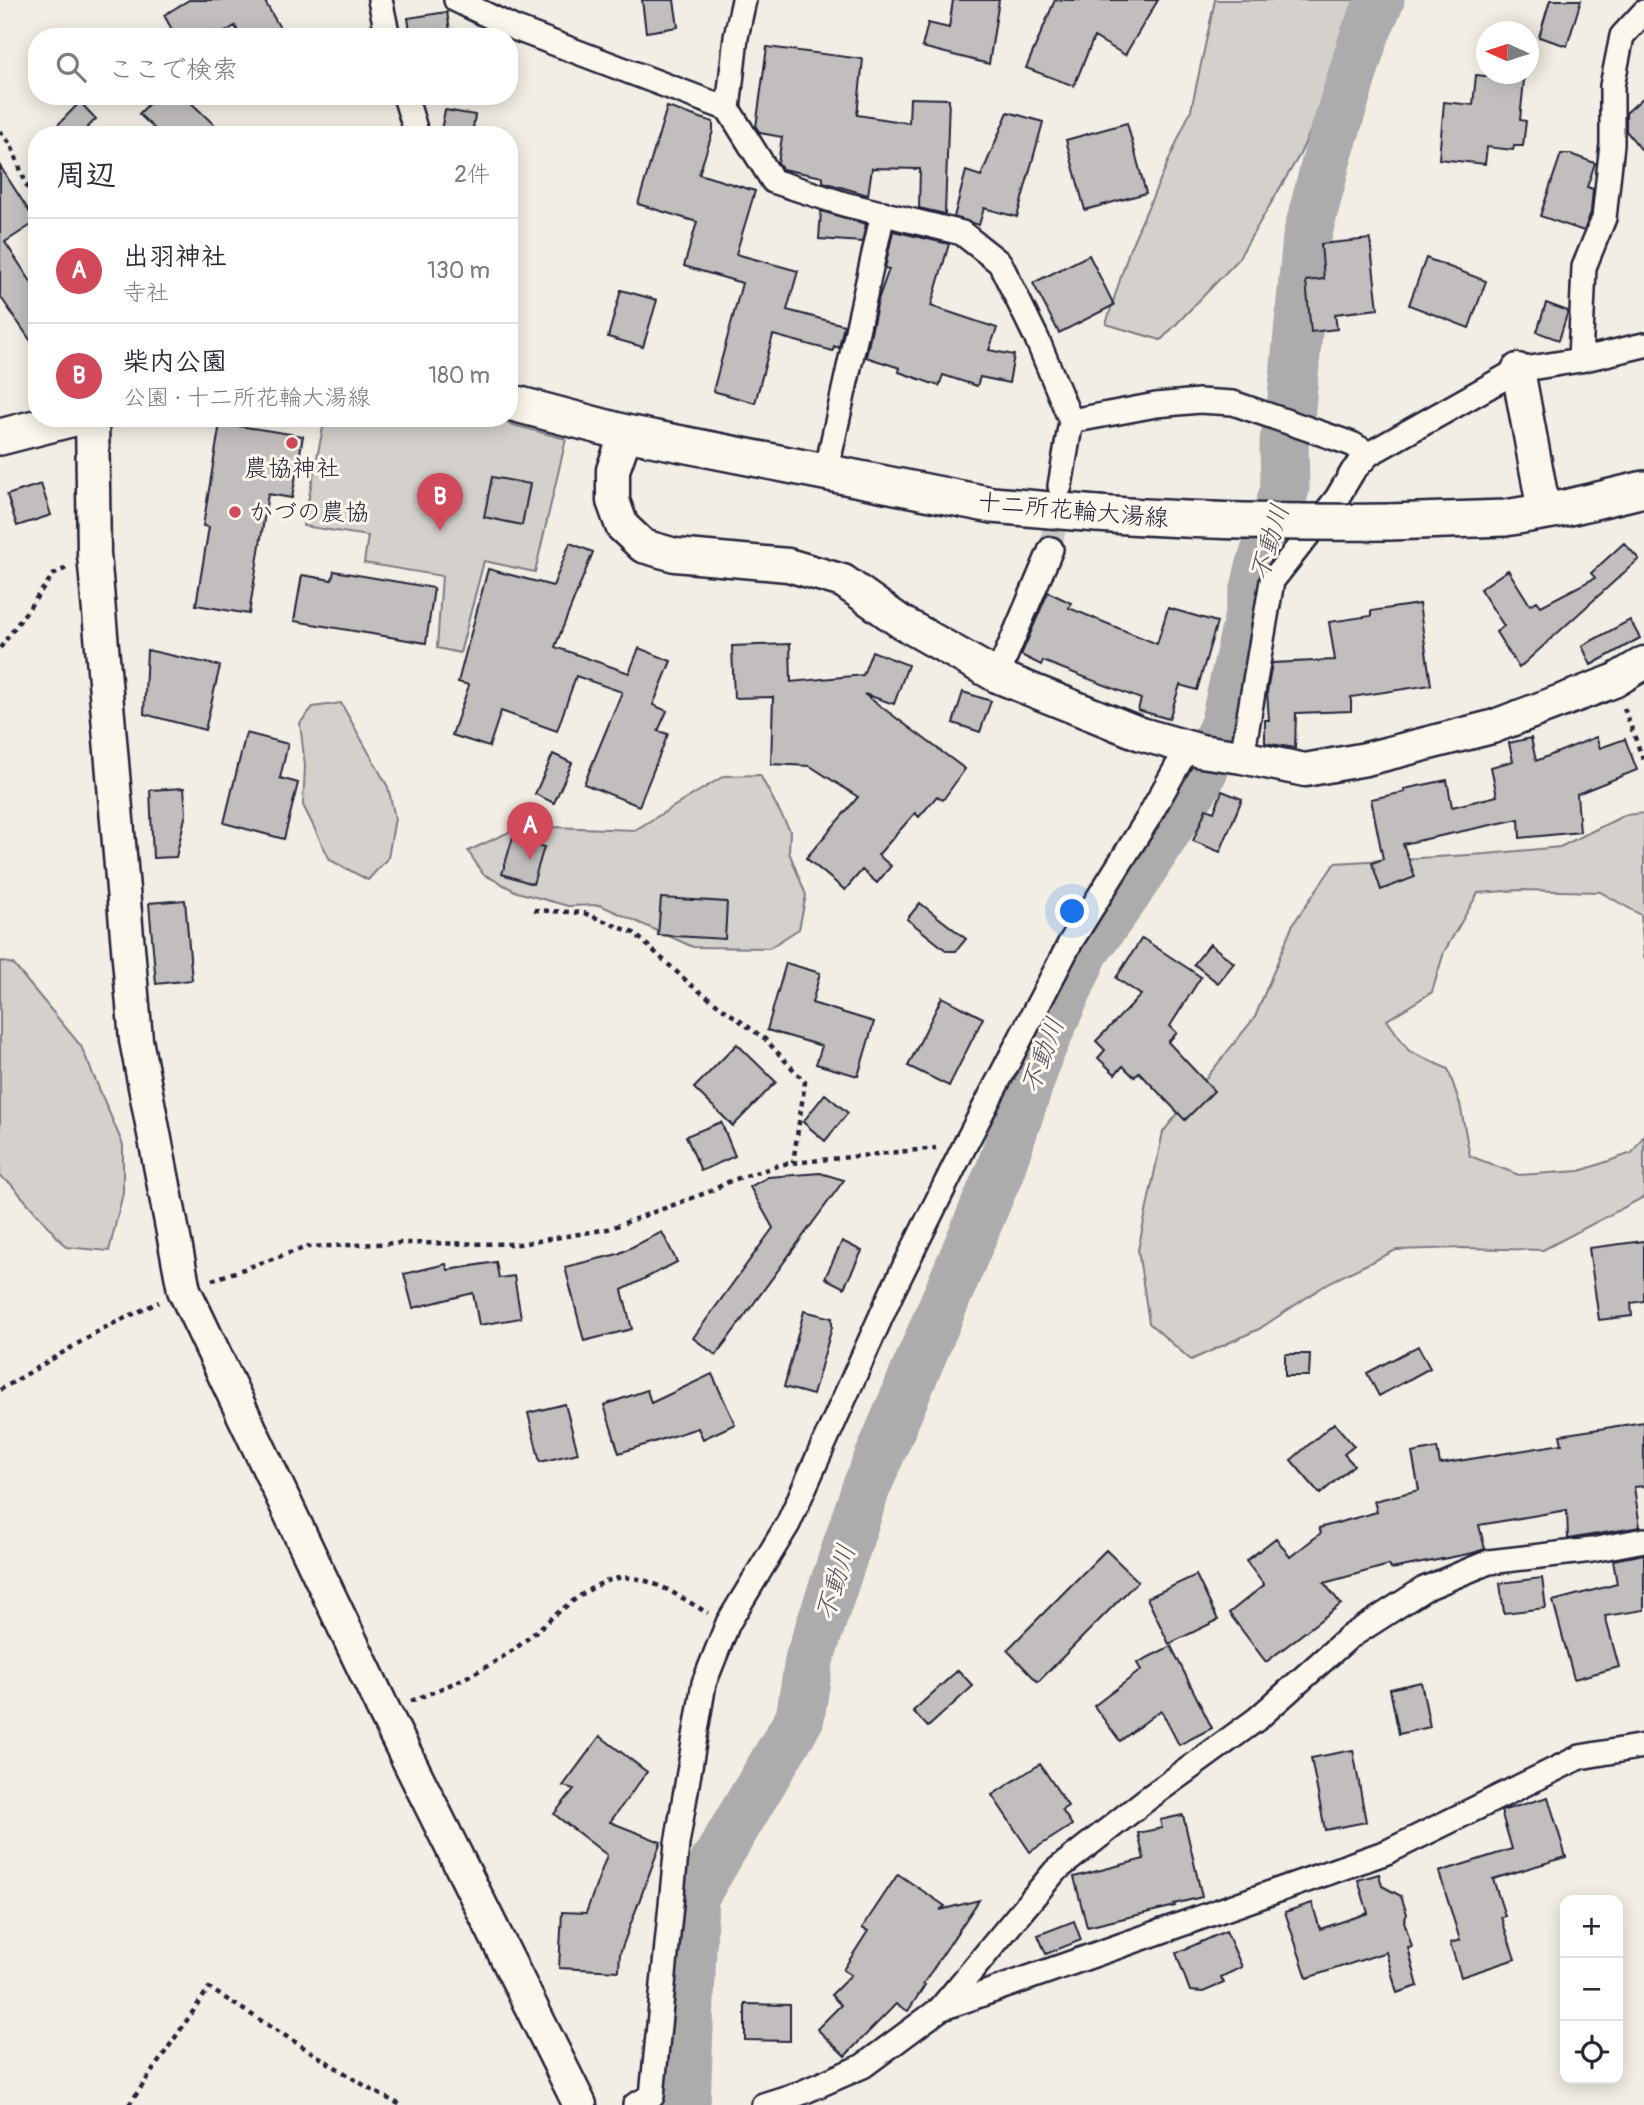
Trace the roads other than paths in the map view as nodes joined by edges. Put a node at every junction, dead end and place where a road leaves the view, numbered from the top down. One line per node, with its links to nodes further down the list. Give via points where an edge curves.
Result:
1 (380, 0): 5 (street)
2 (456, 0): 6 (street)
3 (744, 0): 9 (street)
4 (1644, 12): 13 (street, via 1622,36 1612,86 1612,144 1604,218 1584,267)
5 (386, 28)
6 (514, 28)
7 (518, 29): 9 (street)
8 (408, 105): 10 (street)
9 (729, 108): 11 (street, via 773,181)
10 (414, 126)
11 (883, 214): 16 (street, via 961,233 1000,263); 22 (street)
12 (1644, 345): 13 (street)
13 (1580, 360): 14 (street)
14 (1518, 370): 21 (street); 25 (street)
15 (518, 404): 19 (main road, 十二所花輪大湯線)
16 (1071, 421): 21 (street, via 1156,405 1233,403 1353,444); 23 (street)
17 (39, 427): 20 (main road)
18 (92, 427): 33 (street, via 94,554 136,1040 184,1290 385,1713)
19 (626, 433): 22 (main road, 十二所花輪大湯線); 28 (street, via 613,470 613,501 622,526 643,546 675,555 788,565 843,581 901,622)
20 (0, 437)
21 (1369, 454): 29 (street, via 1272,581)
22 (826, 472): 25 (main road, 十二所花輪大湯線, bridge, via 992,505 1174,519 1389,522 1505,518)
23 (1060, 486)
24 (1644, 489): 25 (main road, 十二所花輪大湯線)
25 (1544, 511)
26 (1051, 549): 28 (street)
27 (1644, 663): 29 (street, via 1614,681 1492,727 1366,759 1305,770)
28 (996, 676): 29 (street, via 1142,734)
29 (1214, 752): 34 (street, via 1147,820 1070,943 892,1292 788,1524 728,1623 704,1683 677,1844 652,2096)
30 (1644, 1540): 32 (street, via 1489,1562 1424,1589 1348,1638 1257,1718 1055,1871)
31 (1644, 1746): 32 (street, via 1580,1757 1387,1852)
32 (940, 2009): 35 (street, via 863,2066)
33 (580, 2105)
34 (635, 2105)
35 (763, 2105)

